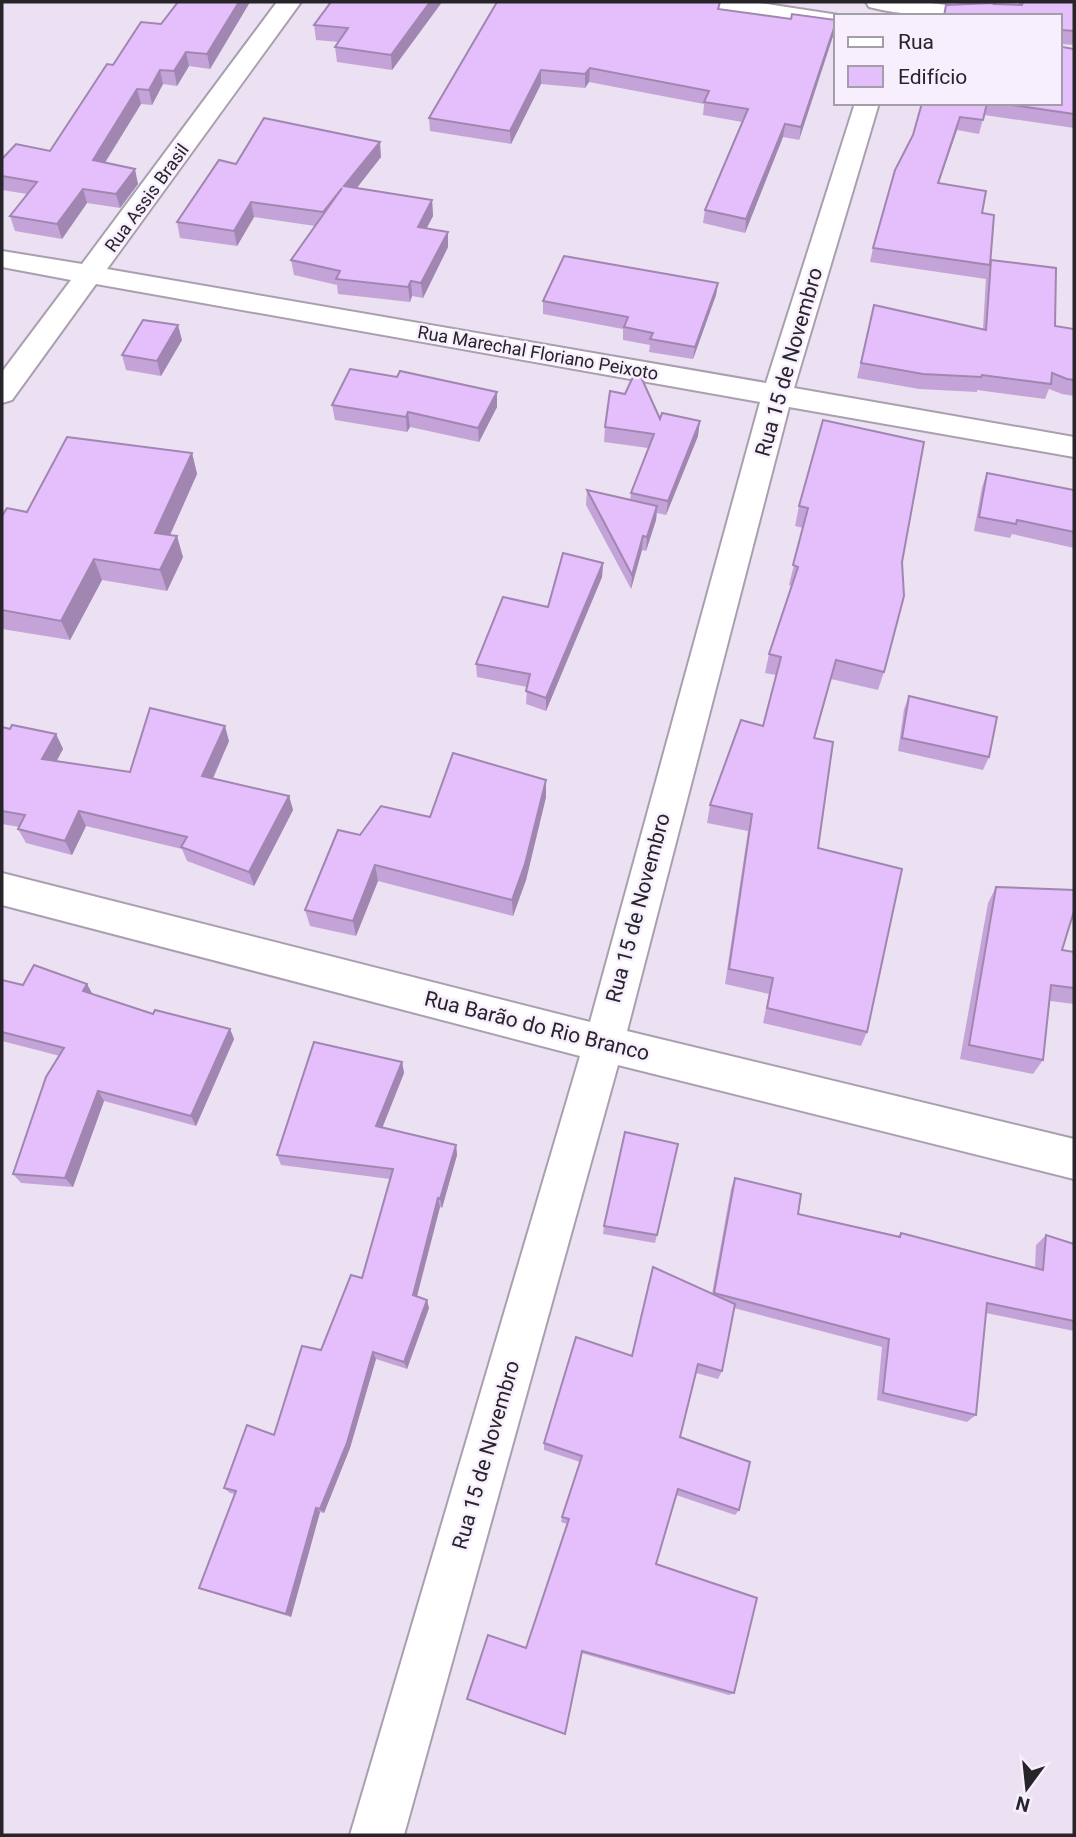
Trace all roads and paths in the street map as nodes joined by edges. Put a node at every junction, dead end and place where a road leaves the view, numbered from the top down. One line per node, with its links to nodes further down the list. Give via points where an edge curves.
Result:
1 (289, 2): 9 (street, Rua Assis Brasil)
2 (704, 2): 3 (street)
3 (766, 6): 6 (street)
4 (889, 7): 5 (street)
5 (956, 14)
6 (834, 20)
7 (866, 105): 11 (street, Rua 15 de Novembro)
8 (2, 259): 9 (street, Rua Marechal Floriano Peixoto)
9 (91, 274): 10 (street, Rua Assis Brasil); 11 (street, Rua Marechal Floriano Peixoto)
10 (2, 393)
11 (777, 395): 12 (street, Rua Marechal Floriano Peixoto); 14 (street, Rua 15 de Novembro)
12 (1074, 447)
13 (2, 889): 14 (street, Rua Barão do Rio Branco)
14 (602, 1043): 15 (street, Rua Barão do Rio Branco); 16 (street, Rua 15 de Novembro)
15 (1074, 1159)
16 (377, 1835)

